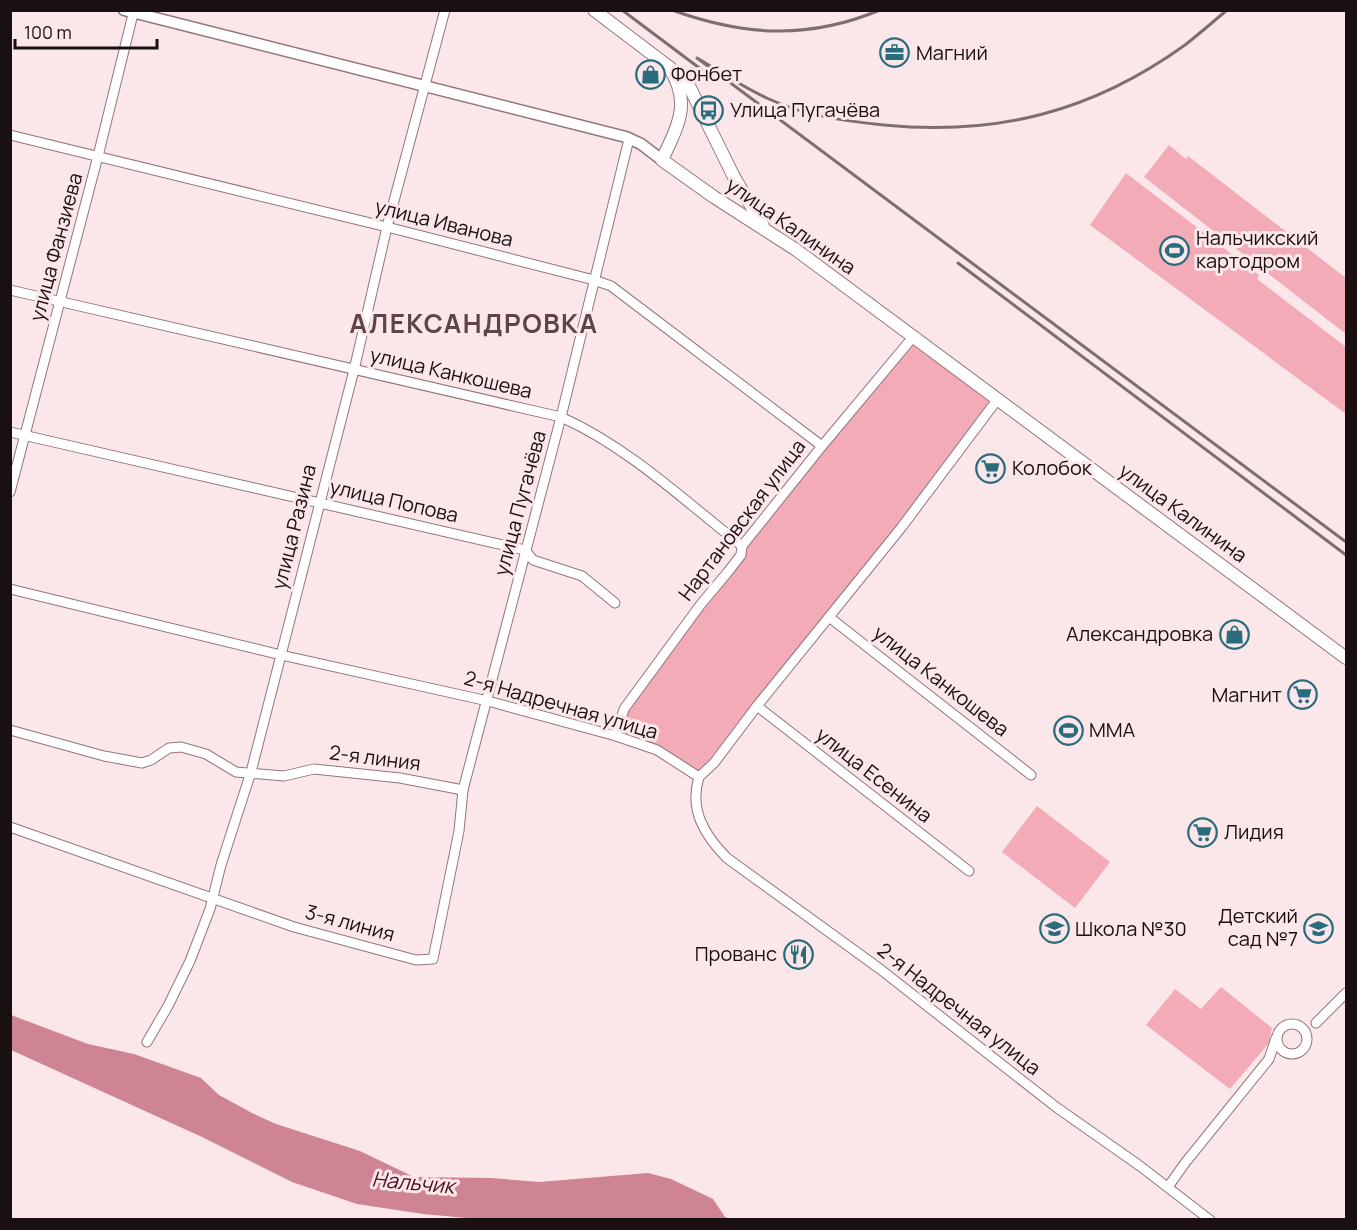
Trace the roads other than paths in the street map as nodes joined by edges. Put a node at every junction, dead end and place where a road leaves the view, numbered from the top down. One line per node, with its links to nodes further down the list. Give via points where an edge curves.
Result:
1 (445, 10): 5 (street, улица Разина)
2 (594, 10): 4 (main road)
3 (130, 11): 5 (street, улица Калинина); 8 (street, улица Фанзиева)
4 (669, 67): 9 (main road, via 677,80 682,107 680,121); 11 (main road, via 688,84)
5 (426, 86): 7 (street, улица Калинина); 10 (street, улица Разина)
6 (10, 135): 8 (street, улица Иванова)
7 (629, 139): 9 (street, улица Калинина); 12 (street, улица Пугачёва)
8 (98, 156): 10 (street, улица Иванова); 14 (street, улица Фанзиева)
9 (662, 160): 11 (main road, улица Калинина)
10 (387, 226): 12 (street, улица Иванова); 16 (street, улица Разина)
11 (765, 230): 15 (main road, улица Калинина)
12 (594, 280): 18 (street, улица Пугачёва); 21 (street, улица Иванова, via 611,286)
13 (10, 290): 14 (street, улица Канкошева)
14 (61, 302): 16 (street, улица Канкошева); 20 (street, улица Фанзиева)
15 (913, 337): 17 (main road, улица Калинина); 21 (street, Нартановская улица)
16 (354, 370): 18 (street, улица Канкошева); 23 (street, улица Разина)
17 (997, 400): 28 (street); 30 (main road, улица Калинина)
18 (561, 417): 24 (street, улица Канкошева, via 633,460); 25 (street, улица Пугачёва)
19 (10, 432): 20 (street, улица Попова)
20 (25, 436): 22 (street, улица Фанзиева); 23 (street, улица Попова)
21 (822, 446): 24 (street, Нартановская улица)
22 (10, 492)
23 (319, 502): 25 (street, улица Попова); 29 (street, улица Разина)
24 (742, 546): 34 (street, Нартановская улица, via 741,555 700,604 624,709)
25 (525, 550): 27 (street, улица Попова, via 533,560 582,576); 31 (street, улица Пугачёва)
26 (10, 589): 29 (street, 2-я Надречная улица)
27 (615, 603)
28 (829, 617): 32 (street); 36 (street, улица Канкошева)
29 (281, 654): 31 (street, 2-я Надречная улица); 35 (street, улица Разина)
30 (1347, 658)
31 (488, 701): 34 (street, 2-я Надречная улица); 38 (street, 3-я линия)
32 (757, 706): 37 (street); 40 (street, улица Есенина)
33 (10, 730): 35 (street, 2-я линия, via 142,763 169,748 181,747 206,754 236,772)
34 (616, 736): 37 (street, 2-я Надречная улица, via 663,753)
35 (251, 772): 38 (street, 2-я линия, via 284,776 314,769 400,778); 41 (street, улица Разина)
36 (1031, 775)
37 (699, 777): 50 (street, 2-я Надречная улица, via 694,803 698,816 727,858)
38 (463, 790): 41 (street, 3-я линия, via 459,831 433,959 416,960 294,927)
39 (10, 827): 41 (street, 3-я линия)
40 (969, 871)
41 (213, 898): 47 (street, улица Разина, via 180,984)
42 (1347, 993): 43 (street)
43 (1316, 1023): 44 (street); 46 (street)
44 (1299, 1025): 45 (street, via 1282,1026); 46 (street)
45 (1276, 1038): 48 (street); 49 (street)
46 (1307, 1040): 48 (street, via 1297,1053)
47 (147, 1042)
48 (1284, 1052): 49 (street)
49 (1269, 1059): 50 (street)
50 (1168, 1187): 51 (street, 2-я Надречная улица)
51 (1210, 1220)

